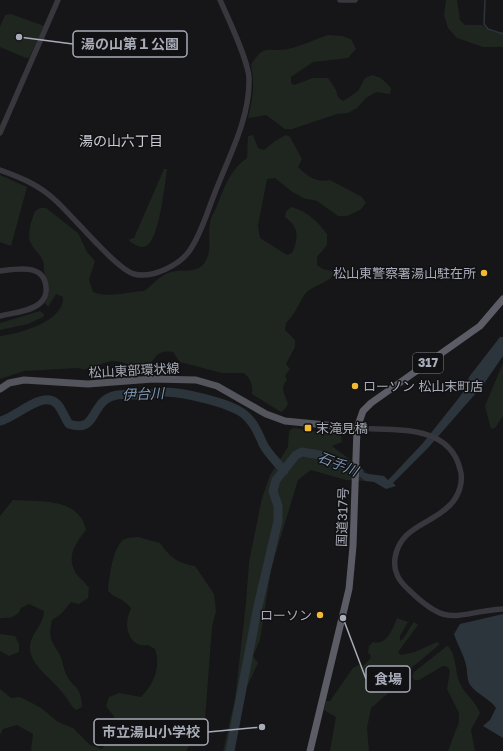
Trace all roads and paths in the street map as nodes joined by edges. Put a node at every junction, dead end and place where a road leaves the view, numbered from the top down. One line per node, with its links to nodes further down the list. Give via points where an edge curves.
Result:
1 (58, 0): 5 (street)
2 (220, 0): 6 (street, via 248,70 248,100 197,238 183,258 148,275 124,270 55,199 26,179)
3 (340, 0): 4 (street)
4 (355, 0)
5 (0, 133)
6 (0, 170)
7 (0, 271): 9 (street, via 20,268 33,270 42,276 46,294 38,304)
8 (503, 299): 11 (highway, 国道317号 / 317, via 480,326 371,403 364,411)
9 (0, 316)
10 (0, 389): 11 (main road, 松山東部環状線, via 9,383 24,380 88,384 153,379 196,380 217,386 266,414 285,421)
11 (357, 428): 12 (street, via 436,436 449,446 459,461 462,478 454,499 445,510 404,536 396,552 395,570 404,585 439,614 456,616); 13 (highway, 国道317号 / 317, via 349,589)
12 (503, 609)
13 (310, 751)

